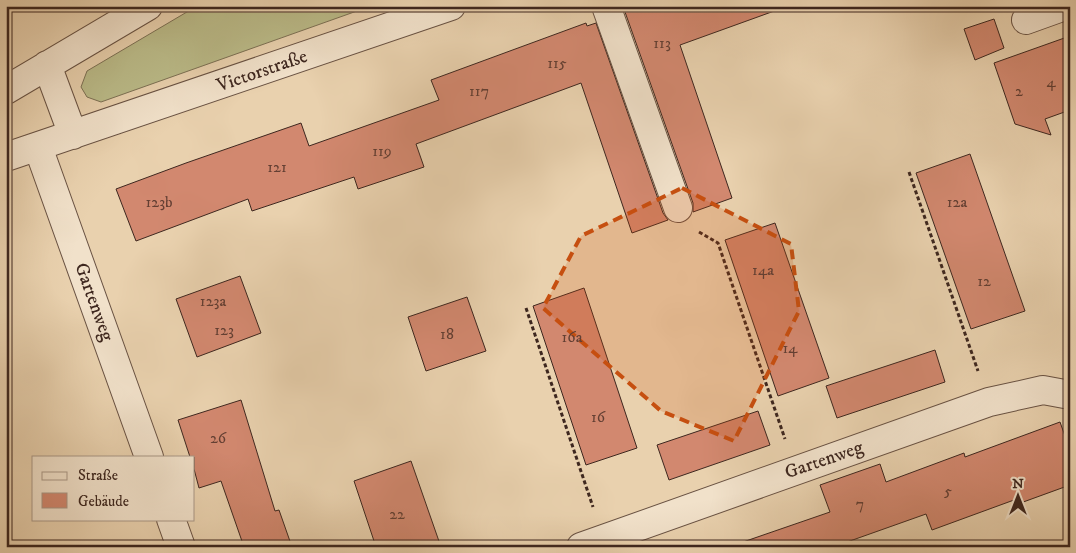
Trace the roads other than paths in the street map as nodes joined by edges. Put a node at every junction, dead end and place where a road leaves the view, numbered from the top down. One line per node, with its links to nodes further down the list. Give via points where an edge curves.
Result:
1 (148, 6): 6 (street)
2 (451, 6): 8 (street, Victorstraße)
3 (606, 6): 11 (street)
4 (1065, 6): 5 (street)
5 (1026, 20)
6 (47, 64): 7 (street); 8 (street)
7 (6, 90)
8 (73, 135): 9 (street, Victorstraße)
9 (38, 147): 10 (street, Victorstraße); 13 (street, Gartenweg)
10 (6, 157)
11 (678, 208)
12 (1070, 395): 15 (street, Gartenweg, via 1042,390 989,402)
13 (148, 456)
14 (171, 520): 16 (street)
15 (592, 543)
16 (180, 547)

